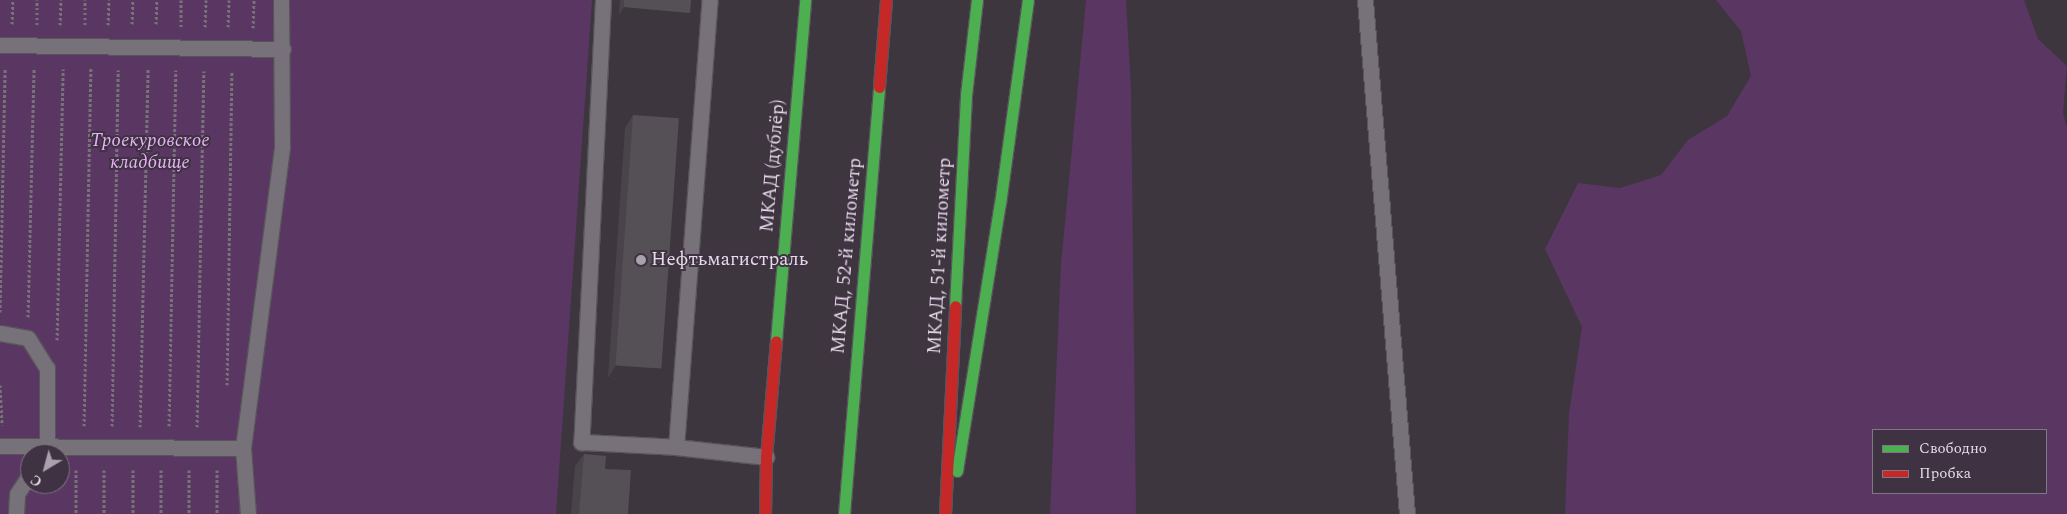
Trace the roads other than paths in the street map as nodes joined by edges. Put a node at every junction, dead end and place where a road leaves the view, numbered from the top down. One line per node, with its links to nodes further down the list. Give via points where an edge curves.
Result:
1 (281, 0): 10 (lane)
2 (603, 0): 14 (lane, via 581,442)
3 (710, 0): 14 (lane)
4 (805, 0): 18 (main road, МКАД (дублёр))
5 (886, 0): 23 (main road, МКАД, 52-й километр)
6 (977, 0): 24 (main road, МКАД, 51-й километр, via 966,95)
7 (1028, 0): 25 (main road, via 1000,204)
8 (1365, 0): 26 (lane)
9 (3, 45): 10 (lane)
10 (283, 49): 17 (lane, via 282,146)
11 (0, 333): 12 (lane, via 28,338 47,368)
12 (45, 444)
13 (2, 446): 15 (lane)
14 (676, 447): 18 (lane)
15 (20, 448)
16 (70, 448): 17 (lane)
17 (243, 448): 21 (lane)
18 (766, 457): 22 (main road, МКАД (дублёр))
19 (20, 489): 20 (lane)
20 (16, 514)
21 (248, 514)
22 (765, 514)
23 (844, 514)
24 (945, 514)
25 (950, 514)
26 (1407, 514)

